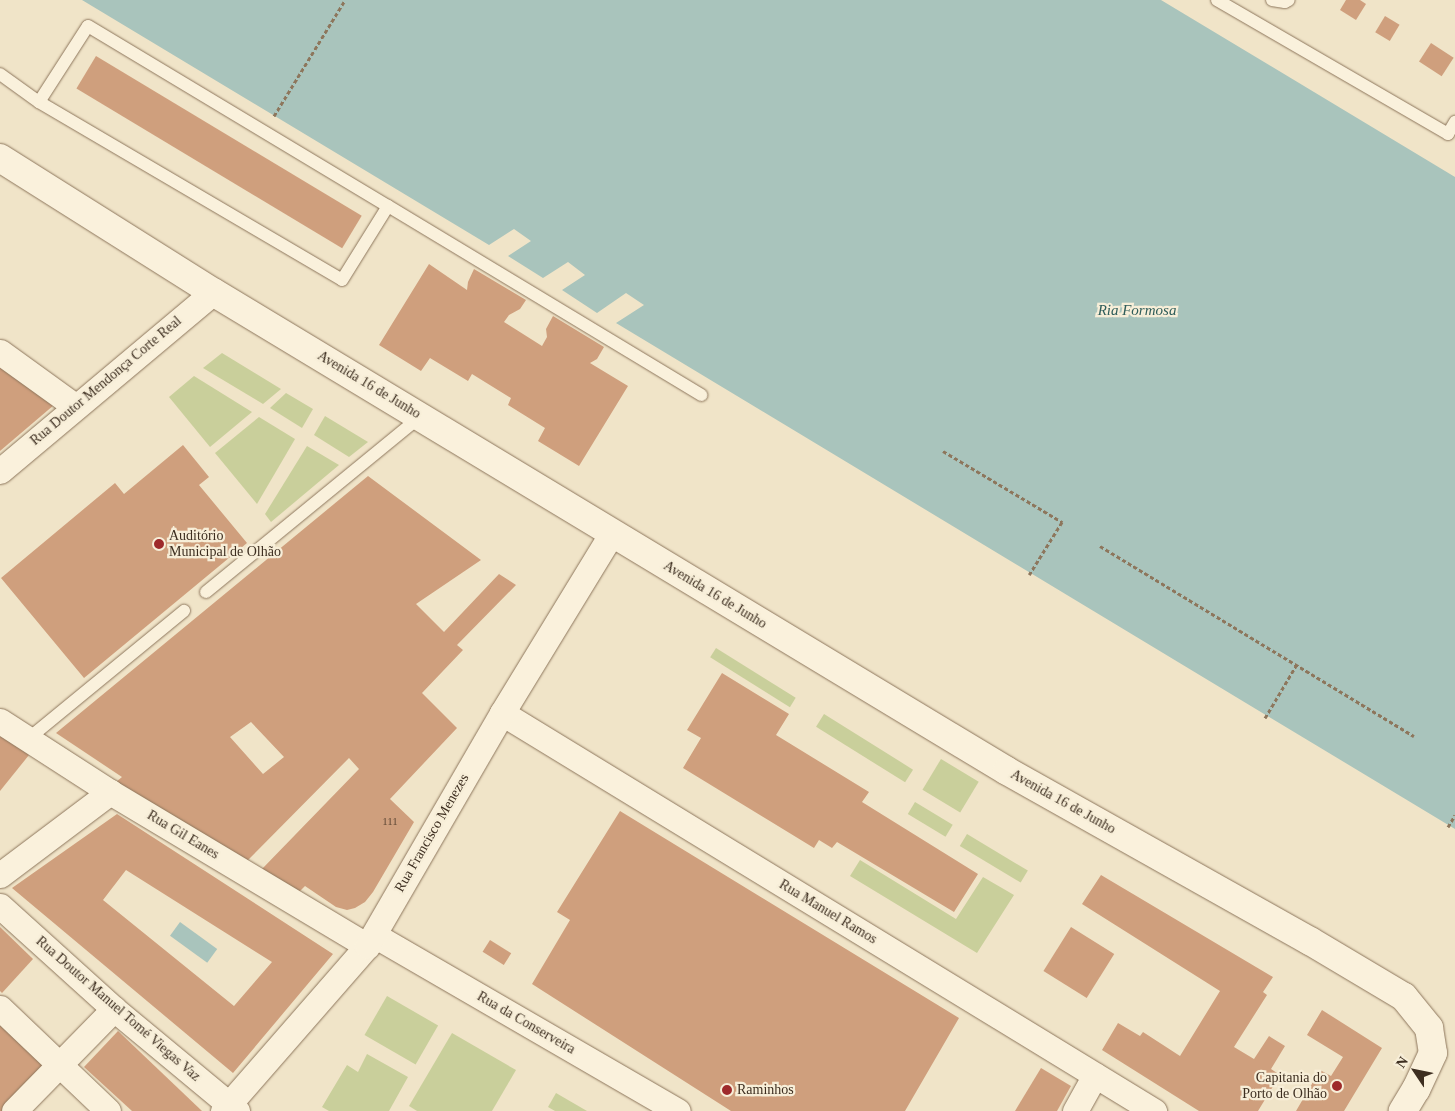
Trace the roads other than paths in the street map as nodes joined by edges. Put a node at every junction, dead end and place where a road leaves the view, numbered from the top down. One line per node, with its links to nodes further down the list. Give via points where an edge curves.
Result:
1 (1217, 0): 7 (lane)
2 (1272, 0): 3 (lane)
3 (1289, 0)
4 (0, 74): 5 (lane)
5 (39, 102): 9 (lane, via 342,280); 9 (lane, via 88,26)
6 (1455, 122): 7 (lane)
7 (1452, 136)
8 (0, 158): 10 (main road, Avenida 16 de Junho)
9 (388, 206): 12 (lane)
10 (213, 292): 13 (street, Rua Doutor Mendonça Corte Real); 14 (main road, Avenida 16 de Junho)
11 (0, 352): 13 (street)
12 (701, 395)
13 (75, 406): 15 (street, Rua Doutor Mendonça Corte Real)
14 (421, 416): 16 (main road, Avenida 16 de Junho); 17 (lane)
15 (0, 471)
16 (612, 533): 19 (street, Rua Francisco Menezes); 36 (main road, Avenida 16 de Junho, via 1007,771 1404,997 1429,1028 1433,1053)
17 (206, 592)
18 (184, 610): 21 (lane)
19 (502, 713): 25 (street, Rua Francisco Menezes); 29 (street, Rua Manuel Ramos)
20 (0, 721): 21 (street, Rua Gil Eanes)
21 (28, 739): 22 (street, Rua Gil Eanes)
22 (110, 792): 23 (street); 25 (street, Rua Gil Eanes)
23 (0, 875)
24 (0, 906): 27 (street, Rua Doutor Manuel Tomé Viegas Vaz)
25 (370, 940): 30 (street, Rua Francisco Menezes); 33 (street, Rua da Conserveira)
26 (0, 1008): 28 (street)
27 (114, 1009): 28 (street); 30 (street, Rua Doutor Manuel Tomé Viegas Vaz)
28 (60, 1064): 31 (street); 32 (street)
29 (1095, 1076): 34 (street); 35 (street, Rua Manuel Ramos)
30 (229, 1109)
31 (14, 1111)
32 (108, 1111)
33 (678, 1111)
34 (1074, 1111)
35 (1154, 1111)
36 (1403, 1111)

